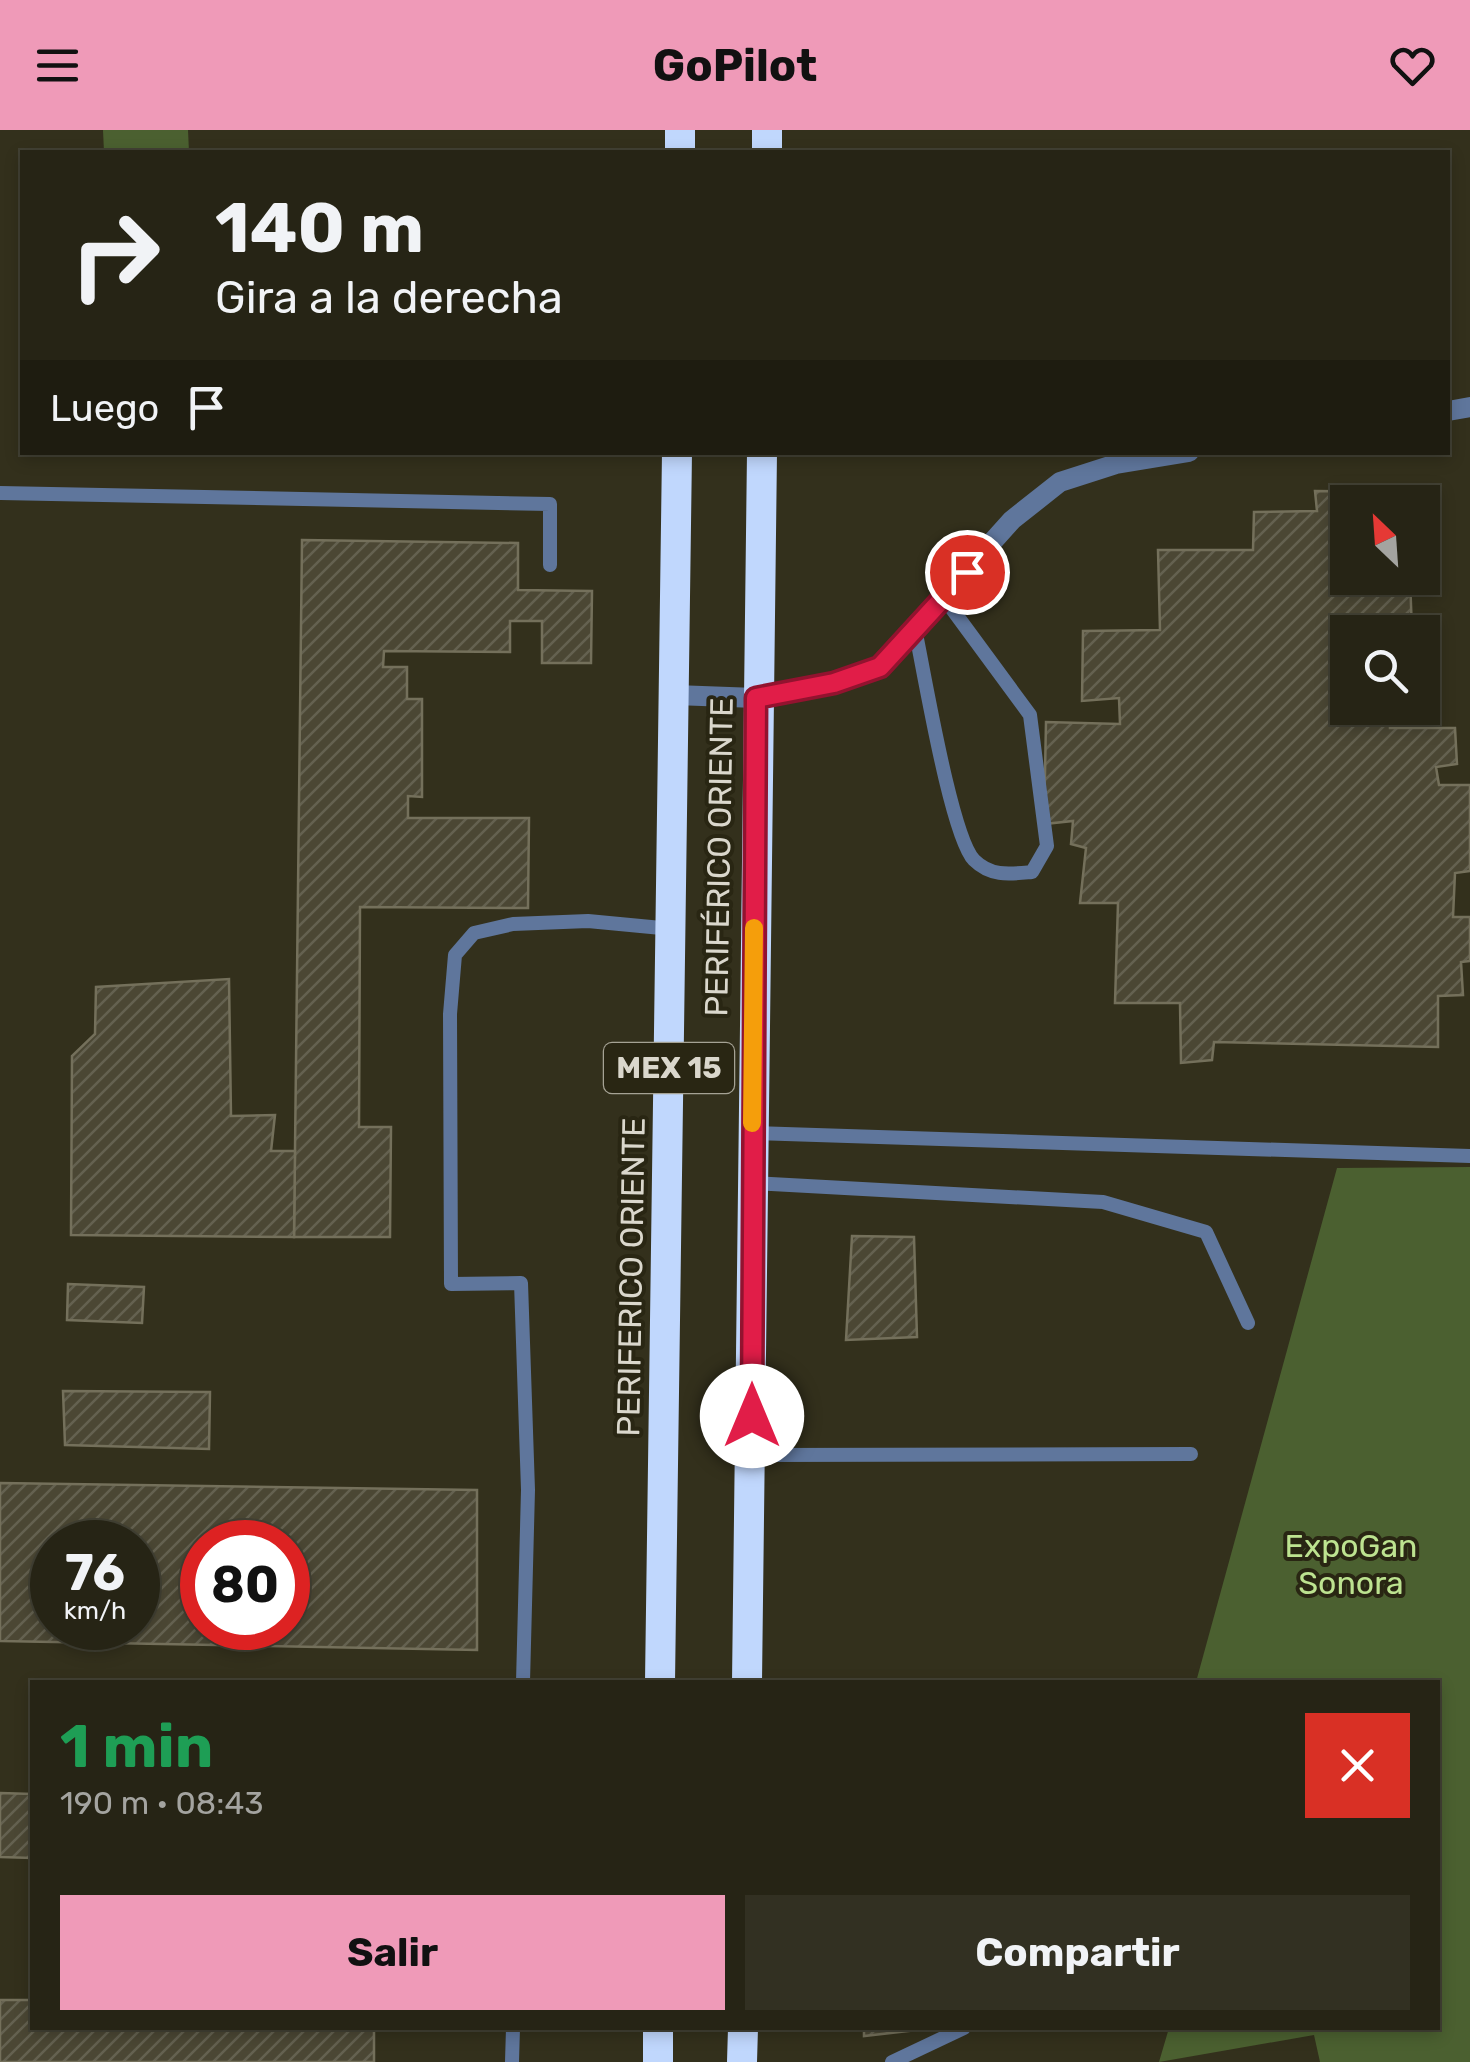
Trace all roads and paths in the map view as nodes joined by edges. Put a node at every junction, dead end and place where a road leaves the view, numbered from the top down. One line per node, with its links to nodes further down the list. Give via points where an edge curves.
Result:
1 (677, 455): 8 (highway, PERIFERICO ORIENTE / MEX 15)
2 (762, 455): 9 (highway, PERIFÉRICO ORIENTE / MEX 15)
3 (1172, 455): 6 (street, via 1060,482 1012,520)
4 (0, 493): 5 (lane, via 550,504)
5 (550, 565)
6 (944, 598): 7 (street); 7 (lane, via 1030,715 1047,846 1032,872 996,874 972,859)
7 (915, 630): 9 (street, via 880,667)
8 (675, 696): 9 (street); 10 (highway, PERIFERICO ORIENTE / MEX 15)
9 (756, 698): 11 (highway, PERIFÉRICO ORIENTE / MEX 15)
10 (673, 929): 17 (lane, via 588,921 513,924 474,933 455,955 451,1284 521,1283 528,1490); 18 (highway, PERIFERICO ORIENTE / MEX 15)
11 (752, 1133): 12 (lane); 13 (highway, PERIFÉRICO ORIENTE / MEX 15)
12 (1470, 1156)
13 (752, 1183): 14 (lane, via 1104,1202 1206,1232); 16 (highway, PERIFÉRICO ORIENTE / MEX 15)
14 (1248, 1323)
15 (1191, 1454): 16 (lane)
16 (752, 1455): 19 (highway, PERIFÉRICO ORIENTE / MEX 15)
17 (523, 1680)
18 (660, 1680)
19 (747, 1680)
20 (513, 2030): 24 (lane)
21 (658, 2030): 25 (highway)
22 (743, 2030): 26 (highway)
23 (960, 2030): 27 (lane)
24 (512, 2062)
25 (658, 2062)
26 (742, 2062)
27 (892, 2062)

